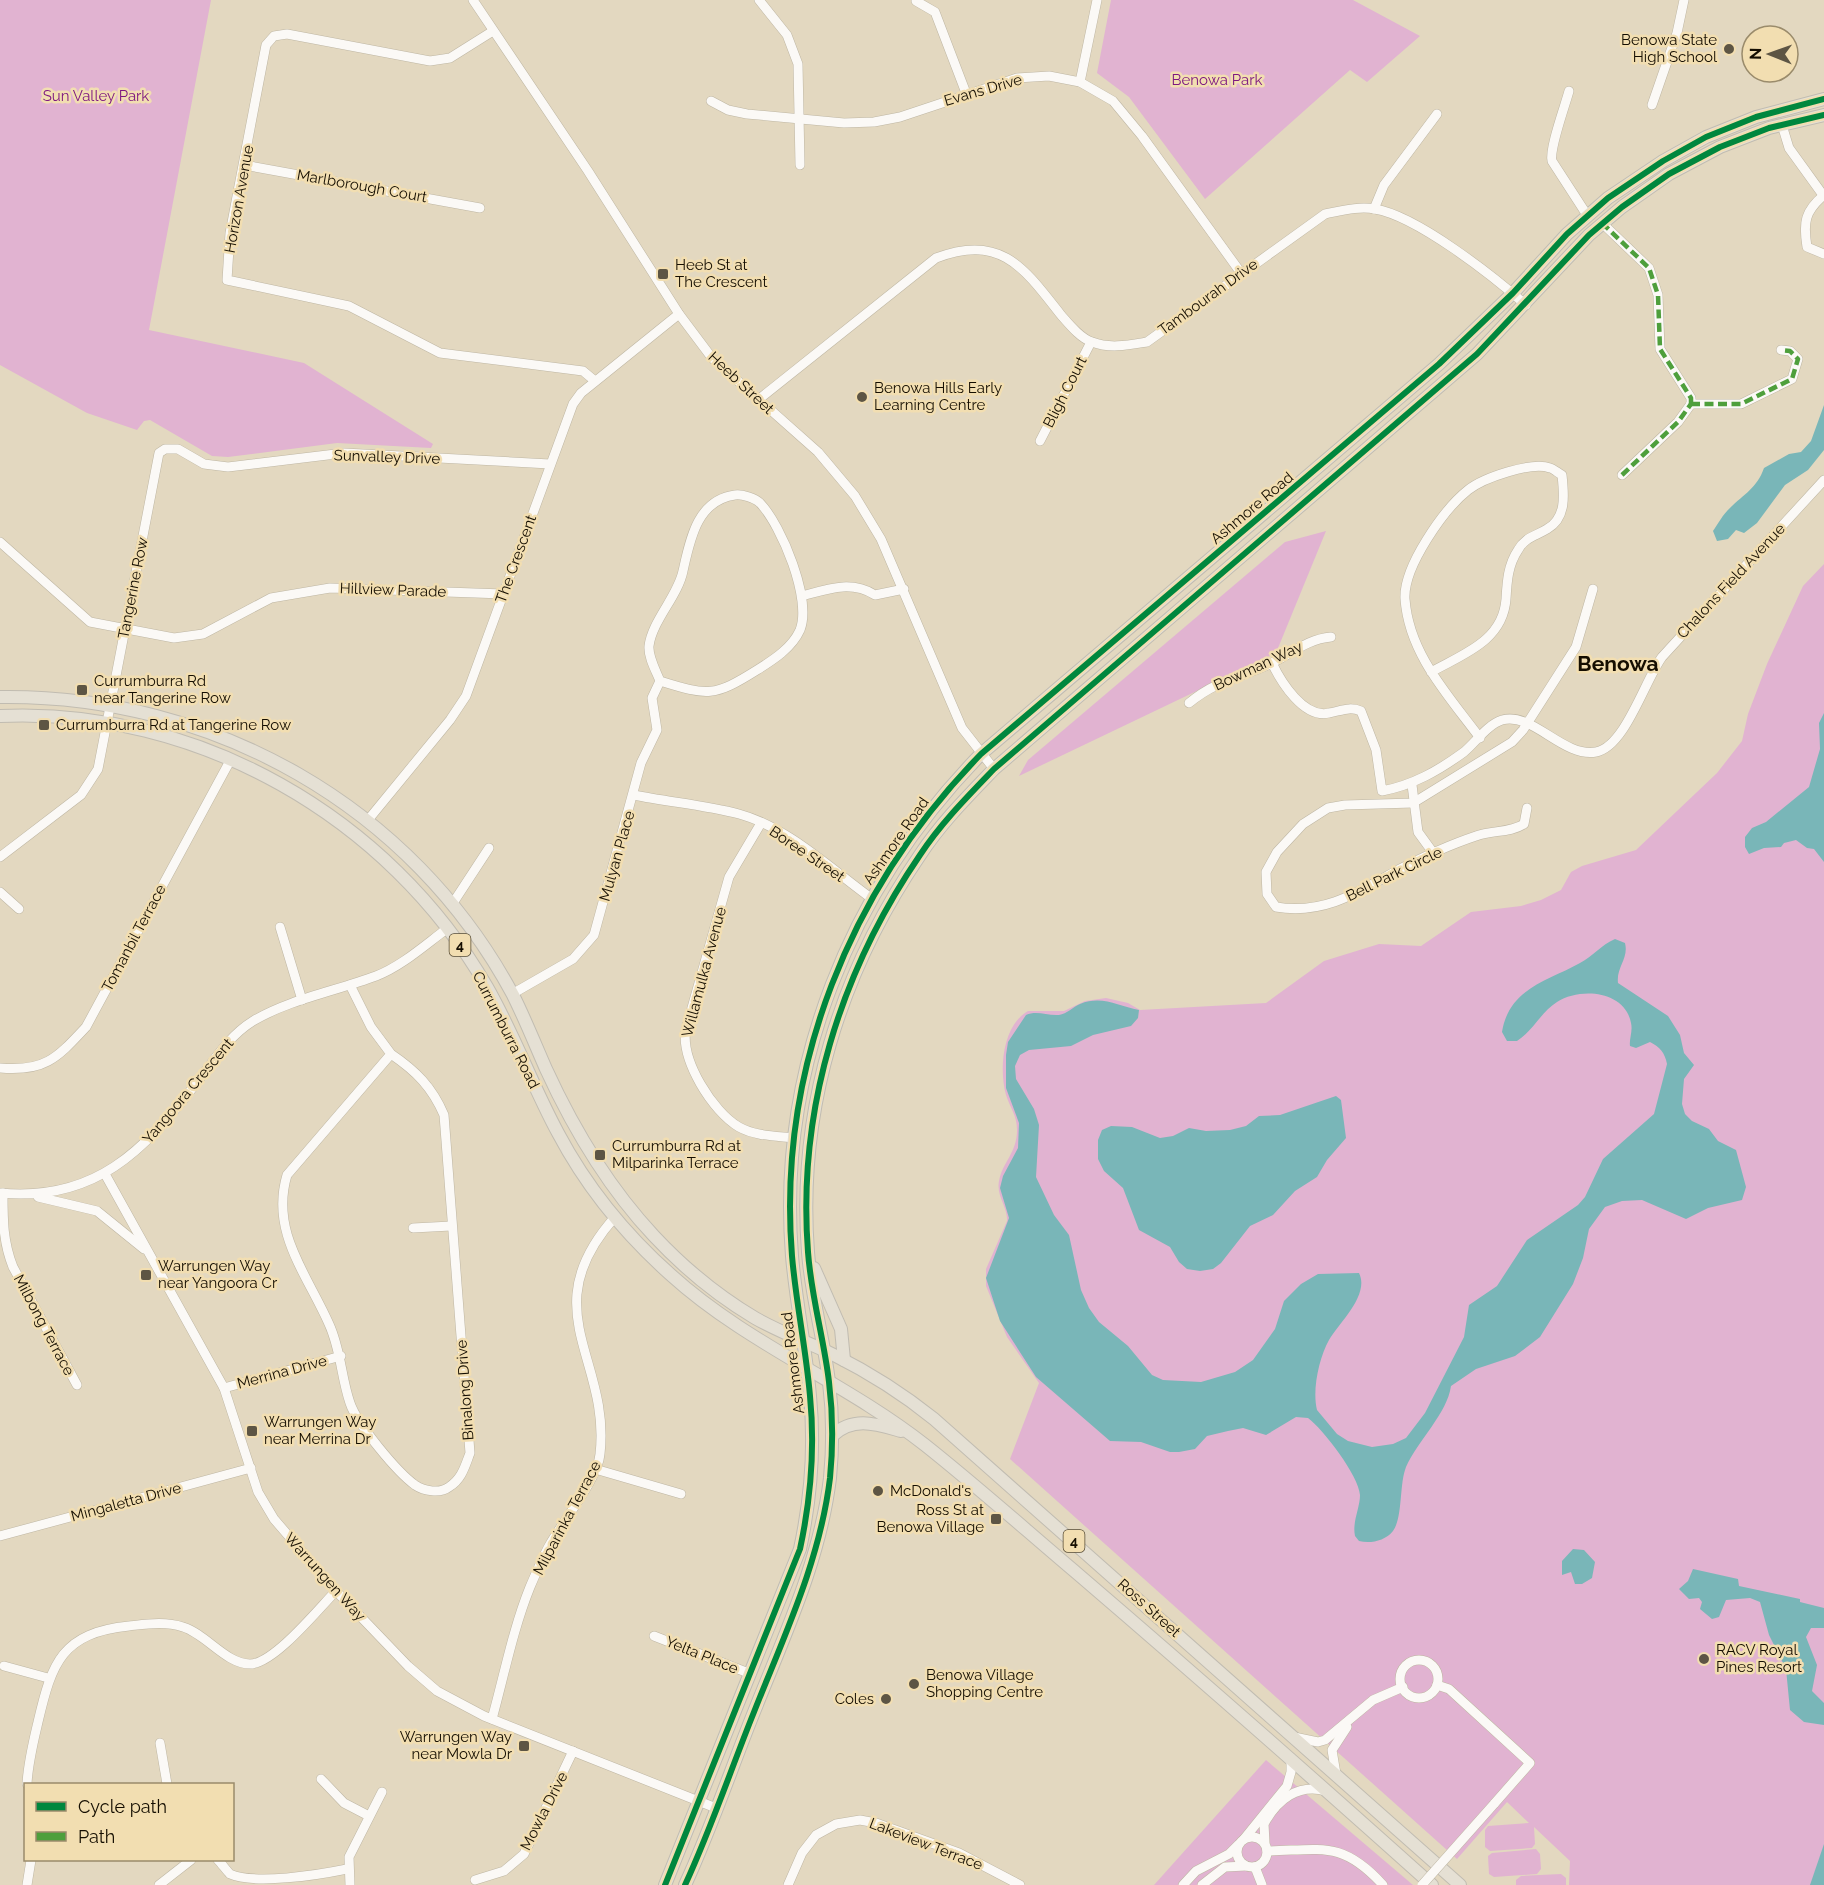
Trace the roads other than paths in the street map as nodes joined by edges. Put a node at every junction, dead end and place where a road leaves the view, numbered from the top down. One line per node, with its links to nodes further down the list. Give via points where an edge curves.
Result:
1 (473, 0): 6 (street, Heeb Street)
2 (759, 0): 15 (street, via 779,22 794,49)
3 (1096, 0): 7 (street)
4 (1684, 0): 12 (street)
5 (916, 1): 9 (street, via 935,12)
6 (493, 31): 17 (street, Horizon Avenue, via 450,58 430,61 287,34 274,36 266,45); 28 (street, Heeb Street)
7 (1080, 82): 9 (street, Evans Drive, via 1049,76 1017,78); 25 (street, Evans Drive, via 1113,102 1142,136)
8 (1569, 91): 22 (street, via 1551,160)
9 (966, 93): 15 (street, Evans Drive, via 900,117 874,122)
10 (1824, 99): 22 (main road, Ashmore Road, via 1755,117 1707,137 1663,161)
11 (711, 101): 15 (street, Evans Drive, via 728,110)
12 (1652, 105)
13 (1437, 114): 21 (street, via 1384,185)
14 (1824, 115): 16 (main road, Ashmore Road)
15 (801, 118): 18 (street)
16 (1782, 125): 19 (street, via 1789,148); 23 (main road, Ashmore Road, via 1720,147 1680,167 1644,189)
17 (244, 165): 20 (street, Marlborough Court); 31 (street, Horizon Avenue, via 227,280 349,306 440,353 578,370)
18 (800, 165)
19 (1824, 195): 24 (street, via 1809,209 1804,230 1807,247)
20 (480, 208)
21 (1374, 209): 25 (street, Tambourah Drive, via 1325,214); 26 (street, Tambourah Drive, via 1426,231)
22 (1587, 215): 26 (main road, Ashmore Road)
23 (1602, 223): 27 (main road, Ashmore Road); 33 (street, via 1650,268 1660,313 1660,349)
24 (1824, 254)
25 (1241, 273): 29 (street, Tambourah Drive, via 1147,342 1117,346)
26 (1512, 293): 27 (street, Tambourah Drive); 56 (main road, Ashmore Road, via 1439,364)
27 (1526, 305): 58 (main road, Ashmore Road, via 1477,354)
28 (679, 314): 31 (street, The Crescent); 32 (street, Heeb Street, via 712,358)
29 (1091, 342): 32 (street, via 1070,326 1025,270 1006,256 985,250 956,250 936,258); 34 (street, Bligh Court)
30 (1781, 350): 33 (street, via 1790,351 1798,359 1792,379 1781,386 1741,404)
31 (595, 381): 36 (street, The Crescent, via 573,404)
32 (758, 400): 40 (street, Heeb Street, via 843,479 881,539)
33 (1691, 404): 37 (street, via 1678,422)
34 (1040, 441)
35 (159, 453): 36 (street, Sunvalley Drive, via 178,449 204,464 228,466 344,453); 44 (street, Tangerine Row)
36 (550, 464): 42 (street, The Crescent)
37 (1622, 475)
38 (1824, 480): 54 (street, Chalons Field Avenue, via 1662,657 1609,747 1595,753 1580,750)
39 (0, 542): 44 (street, Hillview Parade, via 90,622)
40 (904, 589): 43 (street, via 875,596 862,587 842,586); 56 (street, Heeb Street, via 962,728)
41 (1593, 589): 54 (street, Bell Park Circle, via 1576,647)
42 (504, 594): 44 (street, Hillview Parade, via 330,588 271,598 192,637 174,638); 63 (street, The Crescent, via 459,709)
43 (802, 596): 48 (street, via 804,614 789,646 730,687 697,693); 48 (street, via 786,550 759,502 740,494 721,497 695,524 681,579 649,646)
44 (125, 629): 51 (street, Tangerine Row)
45 (1331, 637): 46 (street, Bowman Way, via 1311,641)
46 (1272, 663): 50 (street, Bowman Way, via 1217,683); 59 (street, via 1286,686 1309,709 1327,714 1348,708 1361,711 1376,750 1382,792)
47 (1431, 672): 47 (street, via 1409,627 1405,596 1410,572 1435,527 1467,491 1485,480 1531,467 1549,467 1562,475 1565,496 1560,516 1519,547 1511,561 1503,616 1494,630 1482,645); 55 (street)
48 (660, 681): 60 (street, Mulyan Place, via 652,698 657,730 641,763)
49 (0, 697): 51 (main road, Currumburra Road / 4)
50 (1189, 703)
51 (112, 705): 53 (street, Tangerine Row); 63 (main road, Currumburra Road / 4, via 176,720 242,745 299,772)
52 (0, 716): 53 (main road, Currumburra Road / 4, via 31,715)
53 (108, 723): 57 (main road, Currumburra Road / 4, via 176,739); 67 (street, Tangerine Row, via 101,760 90,785)
54 (1526, 723): 55 (street, via 1500,721); 61 (street, Bell Park Circle, via 1512,742)
55 (1480, 738): 59 (street)
56 (981, 754): 58 (street, Heeb Street); 69 (main road, Ashmore Road, via 905,843)
57 (231, 759): 73 (main road, Currumburra Road / 4, via 278,782 352,832 401,874); 78 (street, Tomanbil Terrace, via 86,1027 44,1065 20,1070)
58 (994, 769): 86 (main road, Ashmore Road, via 957,807 921,853 886,908 840,1010 812,1121 806,1195)
59 (1412, 785): 61 (street)
60 (634, 795): 64 (street, Boree Street, via 740,814); 75 (street, Mulyan Place, via 594,935 573,959)
61 (1413, 803): 66 (street, via 1418,832); 66 (street, Bell Park Circle, via 1345,805 1318,814 1303,824 1270,861 1267,894 1276,907 1313,909 1352,897)
62 (1527, 808): 66 (street, Bell Park Circle, via 1524,824 1515,830 1476,836)
63 (368, 820): 70 (main road, Currumburra Road / 4, via 397,844)
64 (761, 823): 69 (street, Boree Street, via 784,835); 79 (street, Willamulka Avenue, via 729,877 686,1029 685,1047 704,1089 731,1121 749,1131)
65 (489, 848): 70 (street)
66 (1434, 854)
67 (0, 857)
68 (0, 892): 71 (street)
69 (871, 898): 79 (main road, Ashmore Road, via 837,969 813,1038 800,1089)
70 (453, 903): 75 (main road, Currumburra Road / 4)
71 (19, 909)
72 (280, 927): 76 (street)
73 (448, 928): 74 (street, Yangoora Crescent, via 379,975); 83 (main road, Currumburra Road / 4, via 498,1006 566,1148)
74 (350, 985): 76 (street, Yangoora Crescent); 77 (street, Binalong Drive, via 371,1027)
75 (512, 994): 88 (main road, Currumburra Road / 4, via 578,1133 628,1207 677,1259 721,1295 764,1323)
76 (302, 1000): 80 (street, Yangoora Crescent, via 251,1022 234,1037 151,1138)
77 (391, 1054): 84 (street, Binalong Drive, via 415,1070 434,1091 444,1115); 90 (street, Binalong Drive, via 287,1175 281,1196 284,1226 295,1258)
78 (0, 1068)
79 (794, 1138): 88 (main road, Ashmore Road, via 791,1232)
80 (105, 1174): 82 (street, Yangoora Crescent, via 49,1193); 87 (street, Warrungen Way)
81 (2, 1193): 82 (street, Yangoora Crescent); 94 (street, Milbong Terrace, via 3,1229 13,1267)
82 (21, 1194): 87 (street, Yangoora Crescent, via 97,1211)
83 (615, 1217): 92 (main road, Currumburra Road / 4, via 650,1256 713,1311); 99 (street, Milparinka Terrace, via 588,1254 576,1301 576,1320 602,1423 600,1458)
84 (451, 1226): 85 (street); 90 (street, Binalong Drive, via 470,1453 460,1478 447,1489 428,1491 415,1485 357,1417)
85 (413, 1228)
86 (808, 1253): 89 (main road, Ashmore Road); 91 (main road, via 842,1329)
87 (150, 1254): 95 (street, Warrungen Way)
88 (804, 1342): 89 (main road, Currumburra Road / 4); 92 (main road, Ashmore Road)
89 (823, 1350): 91 (main road, Ross Street / 4); 93 (main road, Ashmore Road)
90 (341, 1356): 95 (street, Merrina Drive)
91 (844, 1360): 111 (main road, Ross Street / 4, via 934,1419)
92 (807, 1366): 93 (main road, Currumburra Road / 4); 105 (main road, Ashmore Road, via 812,1421 807,1517 800,1549)
93 (829, 1379): 96 (main road, Ross Street / 4); 97 (main road, Ashmore Road)
94 (77, 1385)
95 (224, 1388): 98 (street, Warrungen Way)
96 (908, 1432): 97 (main road, via 863,1422 844,1427); 114 (main road, Ross Street / 4, via 1148,1632)
97 (832, 1436): 122 (main road, Ashmore Road, via 828,1492 811,1566)
98 (251, 1468): 101 (street, Mingaletta Drive); 102 (street, Warrungen Way, via 258,1492 274,1519)
99 (595, 1469): 100 (street); 110 (street, Milparinka Terrace, via 549,1546 529,1589)
100 (681, 1494)
101 (0, 1536)
102 (336, 1591): 106 (street, via 270,1657 251,1664 234,1659 184,1627 156,1623 118,1627 83,1637 63,1652); 110 (street, Warrungen Way, via 408,1666 437,1690)
103 (654, 1636): 105 (street, Yelta Place)
104 (4, 1666): 106 (street)
105 (751, 1674): 121 (main road, Ashmore Road)
106 (48, 1678): 117 (street)
107 (1437, 1685): 108 (street, via 1431,1694 1420,1697 1408,1694); 108 (street, via 1434,1667 1418,1660 1403,1669); 143 (street, bridge, via 1452,1692 1530,1763)
108 (1403, 1687): 109 (street)
109 (1359, 1710): 111 (street, via 1326,1740); 115 (street, via 1334,1745)
110 (492, 1719): 113 (street, Warrungen Way)
111 (1294, 1737): 115 (main road, Ross Street / 4)
112 (160, 1743): 118 (street)
113 (573, 1751): 121 (street, Warrungen Way); 131 (street, Mowla Drive, via 524,1854 504,1870)
114 (1291, 1758): 120 (main road, Ross Street / 4); 124 (street, via 1287,1786)
115 (1336, 1774): 145 (main road, Ross Street / 4)
116 (321, 1779): 123 (street, via 344,1803)
117 (27, 1783)
118 (167, 1783)
119 (382, 1792): 123 (street)
120 (1328, 1792): 125 (street, via 1310,1788 1290,1794 1264,1824); 144 (main road, Ross Street / 4)
121 (700, 1801): 122 (street, Warrungen Way); 135 (main road, Ashmore Road)
122 (716, 1808): 136 (main road, Ashmore Road)
123 (369, 1816): 130 (street, via 351,1851)
124 (1242, 1842): 125 (street, via 1255,1837); 129 (street, via 1239,1859); 139 (street, via 1229,1854 1196,1871)
125 (1266, 1847): 129 (street, via 1264,1862); 142 (street, via 1340,1851 1353,1857)
126 (31, 1861): 132 (street)
127 (190, 1861): 133 (street)
128 (219, 1861): 130 (street, via 231,1875 252,1883 280,1884)
129 (1252, 1867): 140 (street, via 1225,1867); 141 (street)
130 (347, 1869): 134 (street)
131 (475, 1880)
132 (27, 1885)
133 (159, 1885)
134 (350, 1885)
135 (665, 1885)
136 (685, 1885)
137 (788, 1885): 138 (street, Lakeview Terrace, via 813,1838 830,1826 853,1820 876,1823 958,1853)
138 (1020, 1885)
139 (1183, 1885)
140 (1202, 1885)
141 (1262, 1885)
142 (1383, 1885)
143 (1422, 1885)
144 (1432, 1885)
145 (1460, 1885)

